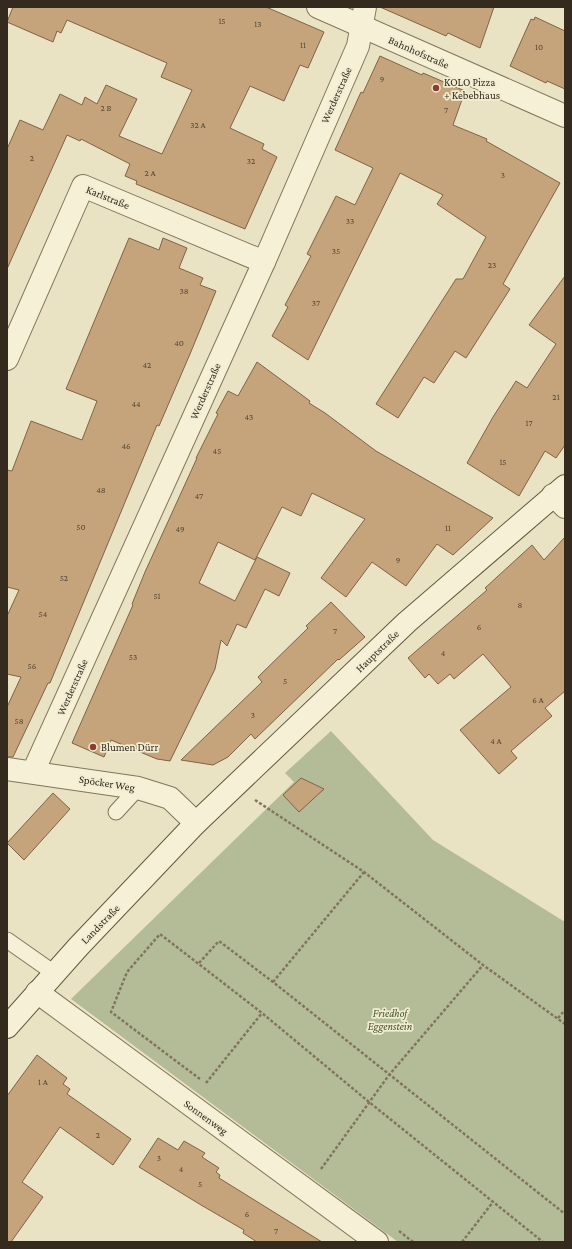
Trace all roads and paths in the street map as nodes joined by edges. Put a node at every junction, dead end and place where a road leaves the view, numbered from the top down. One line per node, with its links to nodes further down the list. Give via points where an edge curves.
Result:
1 (318, 7): 2 (street, Bahnhofstraße)
2 (363, 17): 3 (street, Bahnhofstraße); 4 (street, Werderstraße, via 358,46)
3 (565, 116)
4 (264, 262): 5 (street, Karlstraße, via 82,186); 8 (street, Werderstraße)
5 (7, 359)
6 (561, 496): 9 (street, Hauptstraße, via 407,622)
7 (7, 769): 8 (street, Spöcker Weg)
8 (33, 772): 10 (street, Spöcker Weg)
9 (235, 786): 12 (street, Hauptstraße); 13 (path)
10 (138, 788): 11 (lane); 12 (street, Spöcker Weg, via 170,798)
11 (116, 812)
12 (196, 823): 17 (street, Landstraße)
13 (364, 872): 16 (path); 18 (path)
14 (7, 940): 17 (lane)
15 (198, 963): 18 (path, via 218,941); 21 (path); 21 (path, via 160,934 127,972 111,1012 206,1083)
16 (483, 965): 22 (path); 25 (path)
17 (54, 974): 19 (street, Landstraße)
18 (273, 982): 25 (path)
19 (37, 992): 24 (street, Landstraße); 31 (street, Sonnenweg)
20 (565, 1010): 22 (path)
21 (262, 1013): 26 (path)
22 (558, 1018): 23 (path)
23 (565, 1024)
24 (7, 1027)
25 (389, 1075): 26 (path); 29 (path)
26 (369, 1102): 27 (path, via 321,1169); 28 (path)
27 (327, 1174)
28 (493, 1202): 33 (path); 34 (path)
29 (565, 1214)
30 (394, 1227): 32 (path)
31 (377, 1242)
32 (413, 1242)
33 (462, 1242)
34 (543, 1242)

